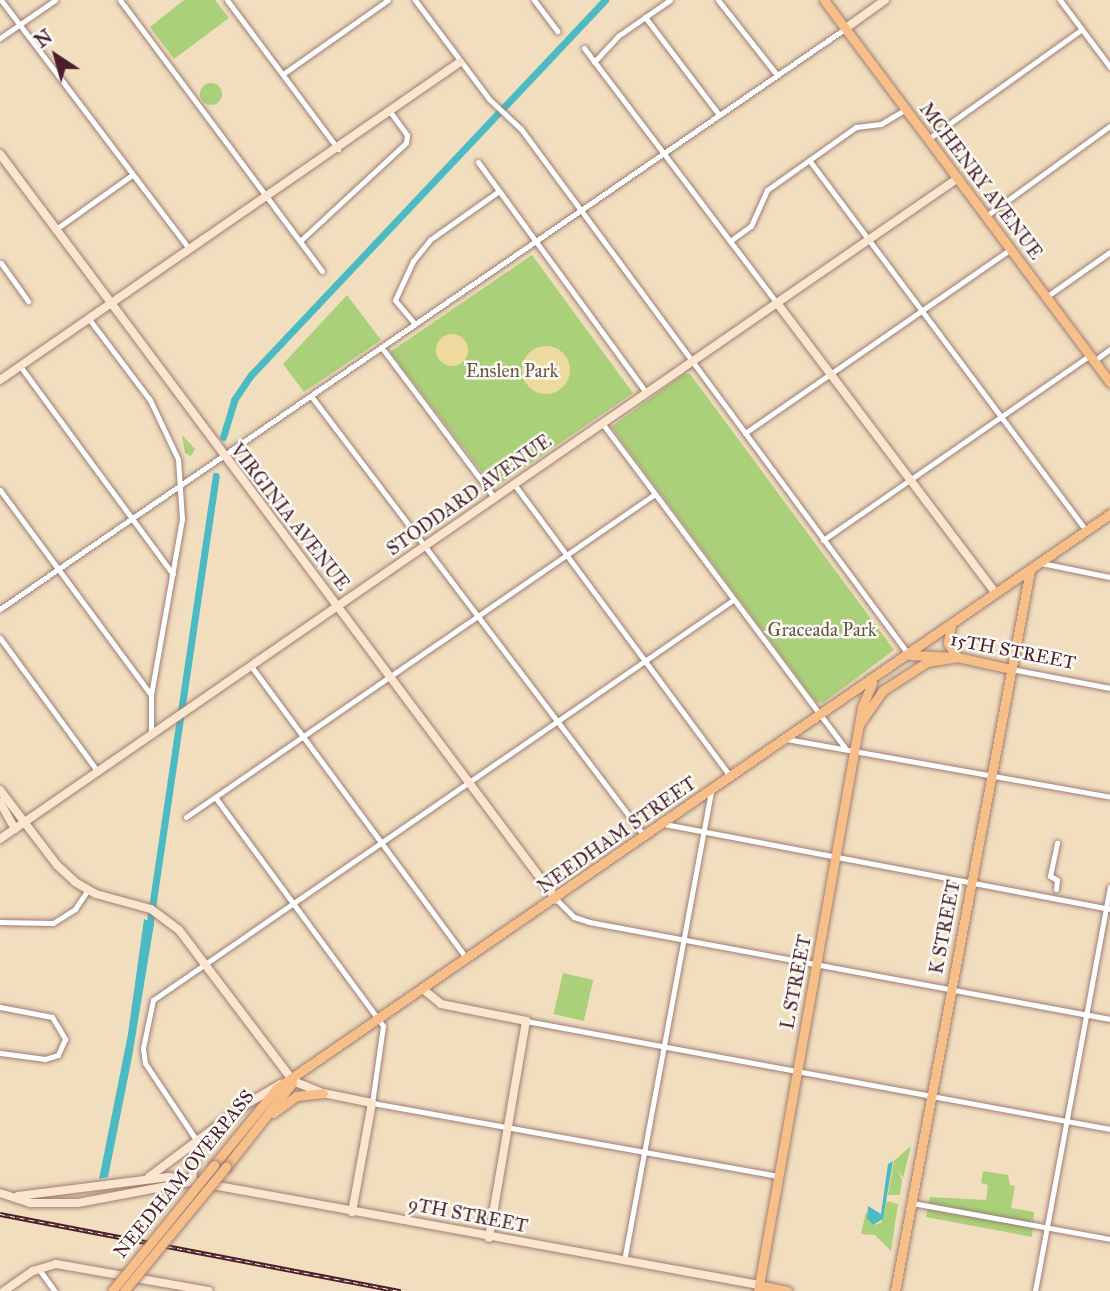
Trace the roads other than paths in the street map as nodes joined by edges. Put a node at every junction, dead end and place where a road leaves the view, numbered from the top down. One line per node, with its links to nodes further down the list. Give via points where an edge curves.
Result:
1 (1, 0): 14 (street)
2 (55, 0): 14 (street)
3 (120, 0): 38 (street)
4 (228, 0): 23 (street)
5 (388, 0): 23 (street)
6 (415, 0): 20 (street)
7 (534, 0): 17 (street)
8 (670, 0): 13 (street)
9 (718, 0): 24 (street)
10 (824, 0): 15 (main road, MCHENRY AVENUE)
11 (885, 0): 15 (street)
12 (1060, 0): 16 (street)
13 (645, 17): 21 (street, via 618,36); 27 (street)
14 (19, 24): 18 (street); 35 (street)
15 (846, 28): 24 (street); 25 (main road, MCHENRY AVENUE)
16 (1082, 29): 22 (street); 29 (street)
17 (557, 31)
18 (0, 38)
19 (584, 48): 21 (street)
20 (460, 62): 26 (street); 39 (street, via 521,129)
21 (594, 62): 32 (street)
22 (1110, 67)
23 (282, 74): 30 (street)
24 (776, 75): 27 (street)
25 (906, 108): 29 (main road, MCHENRY AVENUE); 33 (street, via 881,124 856,127)
26 (390, 113): 30 (street); 43 (street, via 407,135 407,143)
27 (719, 115): 32 (street)
28 (1110, 126): 40 (street)
29 (928, 139): 36 (main road, MCHENRY AVENUE)
30 (338, 149): 38 (street)
31 (0, 154): 41 (street, VIRGINIA AVENUE)
32 (663, 155): 39 (street); 44 (street)
33 (809, 160): 42 (street); 44 (street, via 767,190 751,226)
34 (478, 162): 37 (street)
35 (132, 175): 41 (street); 47 (street)
36 (958, 178): 40 (main road, MCHENRY AVENUE); 42 (street, STODDARD AVENUE)
37 (499, 191): 45 (street); 57 (street, via 431,239 413,261 395,300)
38 (266, 197): 43 (street); 47 (street)
39 (579, 211): 45 (street); 61 (street)
40 (986, 216): 46 (main road, MCHENRY AVENUE)
41 (56, 229): 54 (street, VIRGINIA AVENUE)
42 (869, 240): 53 (street, STODDARD AVENUE); 55 (street)
43 (300, 241): 50 (street)
44 (730, 241): 53 (street)
45 (534, 242): 57 (street); 66 (street)
46 (1011, 249): 51 (main road, MCHENRY AVENUE); 55 (street)
47 (189, 250): 54 (street)
48 (1110, 252): 51 (street)
49 (0, 262): 52 (street)
50 (322, 271)
51 (1046, 297): 60 (main road, MCHENRY AVENUE)
52 (28, 301)
53 (777, 303): 61 (street, STODDARD AVENUE); 63 (street)
54 (110, 305): 56 (street); 71 (street, VIRGINIA AVENUE)
55 (923, 311): 63 (street); 68 (street)
56 (89, 319): 62 (street); 74 (street, via 158,414 178,459)
57 (415, 324): 58 (street)
58 (382, 348): 67 (street); 77 (street)
59 (1110, 349): 60 (street)
60 (1092, 358): 65 (main road, MCHENRY AVENUE); 68 (street)
61 (691, 362): 66 (street, STODDARD AVENUE); 70 (street)
62 (20, 366): 64 (street); 79 (street)
63 (832, 373): 70 (street); 72 (street)
64 (0, 380)
65 (1110, 383)
66 (646, 392): 69 (street, STODDARD AVENUE)
67 (311, 396): 71 (street); 82 (street)
68 (1001, 418): 72 (street); 80 (street)
69 (602, 422): 73 (street, STODDARD AVENUE); 76 (street)
70 (745, 433): 81 (street)
71 (224, 456): 74 (street); 91 (street, VIRGINIA AVENUE)
72 (910, 478): 81 (street); 89 (street)
73 (514, 484): 77 (street, STODDARD AVENUE); 83 (street)
74 (180, 486): 79 (street); 87 (street, via 181,519)
75 (0, 491): 85 (street)
76 (655, 494): 83 (street); 90 (street)
77 (494, 497): 82 (street, STODDARD AVENUE)
78 (1110, 514): 80 (main road, NEEDHAM STREET)
79 (132, 518): 85 (street); 87 (street)
80 (1086, 530): 84 (main road, NEEDHAM STREET)
81 (823, 540): 96 (street)
82 (424, 546): 91 (street, STODDARD AVENUE); 93 (street)
83 (567, 554): 93 (street); 98 (street)
84 (1041, 563): 86 (main road, NEEDHAM STREET); 88 (street)
85 (58, 569): 92 (street); 104 (street)
86 (1030, 570): 89 (main road, NEEDHAM STREET); 100 (main road, K STREET)
87 (173, 574): 104 (street)
88 (1110, 577)
89 (996, 594): 94 (main road, NEEDHAM STREET)
90 (733, 600): 98 (street); 105 (street)
91 (338, 606): 99 (street, STODDARD AVENUE); 101 (street, VIRGINIA AVENUE)
92 (0, 609)
93 (478, 615): 101 (street); 106 (street)
94 (951, 625): 96 (main road, NEEDHAM STREET); 97 (main road, via 948,643)
95 (0, 638): 113 (street)
96 (909, 655): 97 (main road, 15TH STREET); 102 (main road, NEEDHAM STREET)
97 (957, 657): 100 (main road, 15TH STREET); 107 (main road, via 927,662 883,691)
98 (646, 660): 106 (street); 115 (street)
99 (251, 666): 108 (street, STODDARD AVENUE); 109 (street)
100 (1011, 669): 103 (street, 15TH STREET); 114 (main road, K STREET)
101 (390, 676): 109 (street); 116 (street, VIRGINIA AVENUE)
102 (873, 681): 105 (main road, NEEDHAM STREET); 107 (main road, L STREET)
103 (1110, 688)
104 (151, 695): 108 (street)
105 (819, 717): 110 (main road, NEEDHAM STREET); 111 (street)
106 (558, 721): 116 (street); 127 (street)
107 (860, 724): 112 (main road, L STREET)
108 (151, 732): 113 (street, STODDARD AVENUE)
109 (303, 736): 119 (street); 129 (street)
110 (786, 740): 111 (street); 115 (main road, NEEDHAM STREET)
111 (845, 748): 112 (street)
112 (856, 752): 114 (street); 131 (main road, L STREET)
113 (98, 772): 123 (street, STODDARD AVENUE)
114 (990, 776): 120 (street); 132 (main road, K STREET)
115 (732, 777): 118 (main road, NEEDHAM STREET)
116 (469, 782): 129 (street); 136 (street, VIRGINIA AVENUE)
117 (0, 790): 123 (street)
118 (711, 792): 124 (main road, NEEDHAM STREET); 126 (street)
119 (215, 797): 122 (street); 137 (street)
120 (1110, 797)
121 (0, 802): 125 (street)
122 (186, 817)
123 (24, 822): 125 (street, STODDARD AVENUE); 135 (street, via 66,876)
124 (664, 824): 126 (street); 127 (main road, NEEDHAM STREET)
125 (15, 829): 128 (street, STODDARD AVENUE)
126 (703, 831): 131 (street); 140 (street)
127 (645, 836): 136 (main road, NEEDHAM STREET)
128 (0, 839)
129 (381, 842): 137 (street); 141 (street)
130 (1057, 843): 134 (street, via 1050,876 1057,880)
131 (836, 859): 132 (street); 143 (main road, L STREET)
132 (971, 883): 138 (street); 145 (main road, K STREET)
133 (1110, 887): 138 (street)
134 (1056, 889)
135 (88, 890): 139 (street, via 75,909 52,923); 142 (street, via 158,914 179,930)
136 (556, 899): 140 (street, via 581,920); 141 (main road, NEEDHAM STREET)
137 (293, 902): 142 (street); 149 (street)
138 (1108, 909): 147 (street)
139 (0, 922)
140 (682, 938): 143 (street); 151 (street)
141 (467, 959): 144 (main road, NEEDHAM STREET)
142 (206, 963): 154 (street); 161 (street, via 153,1000 143,1048 145,1063)
143 (817, 964): 145 (street); 153 (main road, L STREET)
144 (424, 990): 149 (main road, NEEDHAM STREET); 150 (street, via 437,1003)
145 (951, 990): 147 (street); 156 (main road, K STREET)
146 (0, 1007): 152 (street, via 52,1017 65,1039 58,1055 45,1059)
147 (1086, 1014): 148 (street); 158 (street)
148 (1110, 1019)
149 (380, 1020): 154 (main road, NEEDHAM STREET); 157 (street, via 385,1032)
150 (526, 1021): 151 (street); 159 (street)
151 (662, 1047): 153 (street); 163 (street)
152 (0, 1053)
153 (797, 1071): 156 (street); 164 (main road, L STREET)
154 (290, 1082): 155 (street); 161 (street, NEEDHAM STREET, via 260,1094); 162 (main road, NEEDHAM OVERPASS); 179 (main road, NEEDHAM OVERPASS, bridge, via 261,1103)
155 (323, 1093): 157 (street); 162 (main road, via 292,1098)
156 (932, 1097): 158 (street); 169 (main road, K STREET)
157 (372, 1103): 159 (street); 170 (street)
158 (1067, 1121): 160 (street); 171 (street)
159 (508, 1126): 163 (street); 172 (street)
160 (1110, 1129)
161 (197, 1141): 165 (street, NEEDHAM STREET); 166 (street)
162 (245, 1142): 180 (main road, NEEDHAM OVERPASS, bridge)
163 (642, 1151): 164 (street); 174 (street)
164 (779, 1176): 176 (main road, L STREET)
165 (142, 1180): 166 (street, 9TH STREET, via 169,1177); 168 (street, 9TH STREET)
166 (192, 1181): 168 (street, via 78,1202 30,1203); 170 (street, 9TH STREET)
167 (0, 1194): 168 (street)
168 (18, 1196)
169 (912, 1203): 171 (street); 183 (main road, K STREET)
170 (352, 1212): 172 (street, 9TH STREET)
171 (1046, 1227): 173 (street); 184 (street)
172 (489, 1238): 174 (street, 9TH STREET)
173 (1110, 1239)
174 (624, 1261): 176 (street, 9TH STREET)
175 (38, 1268): 177 (street); 178 (street); 181 (street, via 64,1264)
176 (758, 1288): 182 (main road, 9TH STREET)
177 (4, 1291)
178 (55, 1291)
179 (112, 1291)
180 (124, 1291)
181 (209, 1291)
182 (788, 1291)
183 (895, 1291)
184 (1035, 1291)

